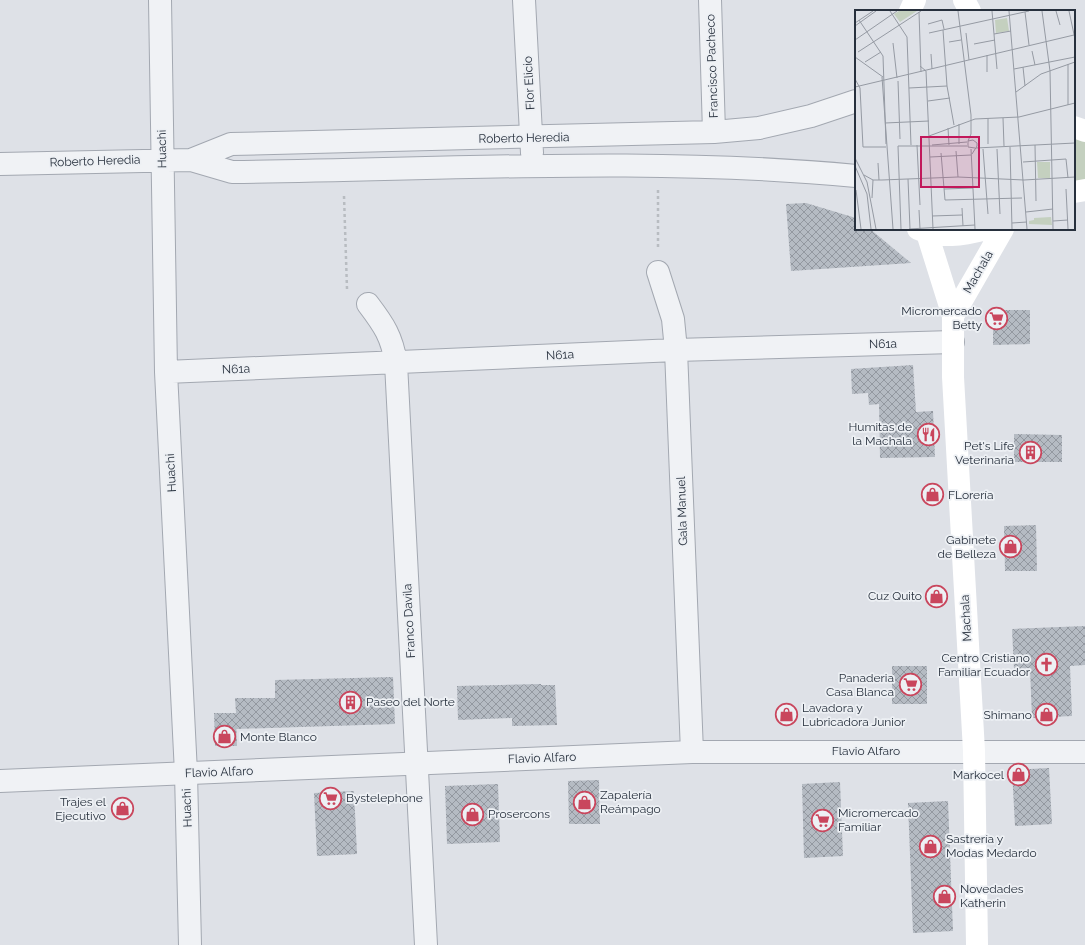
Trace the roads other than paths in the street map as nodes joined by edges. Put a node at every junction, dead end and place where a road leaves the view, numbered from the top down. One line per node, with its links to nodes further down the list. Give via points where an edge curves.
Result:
1 (160, 0): 13 (street, Huachi)
2 (524, 0): 12 (street, Flor Elicio)
3 (710, 0): 11 (street, Francisco Pacheco)
4 (915, 0): 6 (main road)
5 (964, 0): 7 (main road)
6 (910, 10)
7 (969, 10)
8 (855, 101): 11 (street, Roberto Heredia, via 811,116 759,128)
9 (1075, 127): 10 (main road)
10 (1085, 131)
11 (714, 132): 12 (street, Roberto Heredia)
12 (531, 138): 14 (street, Roberto Heredia, via 231,144); 16 (street, Flor Elicio)
13 (162, 160): 14 (street, Roberto Heredia); 15 (street, Roberto Heredia); 29 (street, Huachi)
14 (191, 160): 16 (street, Roberto Heredia, via 232,172)
15 (0, 164)
16 (533, 166): 17 (street, Roberto Heredia, via 759,169)
17 (855, 176)
18 (1085, 190): 19 (main road)
19 (1075, 192)
20 (982, 230): 22 (main road, via 957,236)
21 (1002, 230): 25 (main road, Machala)
22 (922, 231): 25 (main road, Machala)
23 (658, 272): 27 (street, Gala Manuel, via 673,319)
24 (368, 304): 28 (street, Franco Davila, via 382,322 393,343)
25 (953, 316): 26 (main road, Machala)
26 (953, 342): 27 (street, N61a); 30 (main road, Machala)
27 (676, 350): 28 (street, N61a); 31 (street, Gala Manuel)
28 (396, 363): 29 (street, N61a); 33 (street, Franco Davila)
29 (166, 372): 34 (street, Huachi)
30 (974, 751): 31 (street, Flavio Alfaro); 32 (street, Flavio Alfaro); 38 (main road, Machala)
31 (692, 752): 33 (street, Flavio Alfaro)
32 (1085, 752)
33 (416, 764): 34 (street, Flavio Alfaro); 37 (street, Franco Davila)
34 (186, 773): 35 (street, Flavio Alfaro); 36 (street, Huachi)
35 (0, 781)
36 (190, 945)
37 (426, 945)
38 (977, 945)

